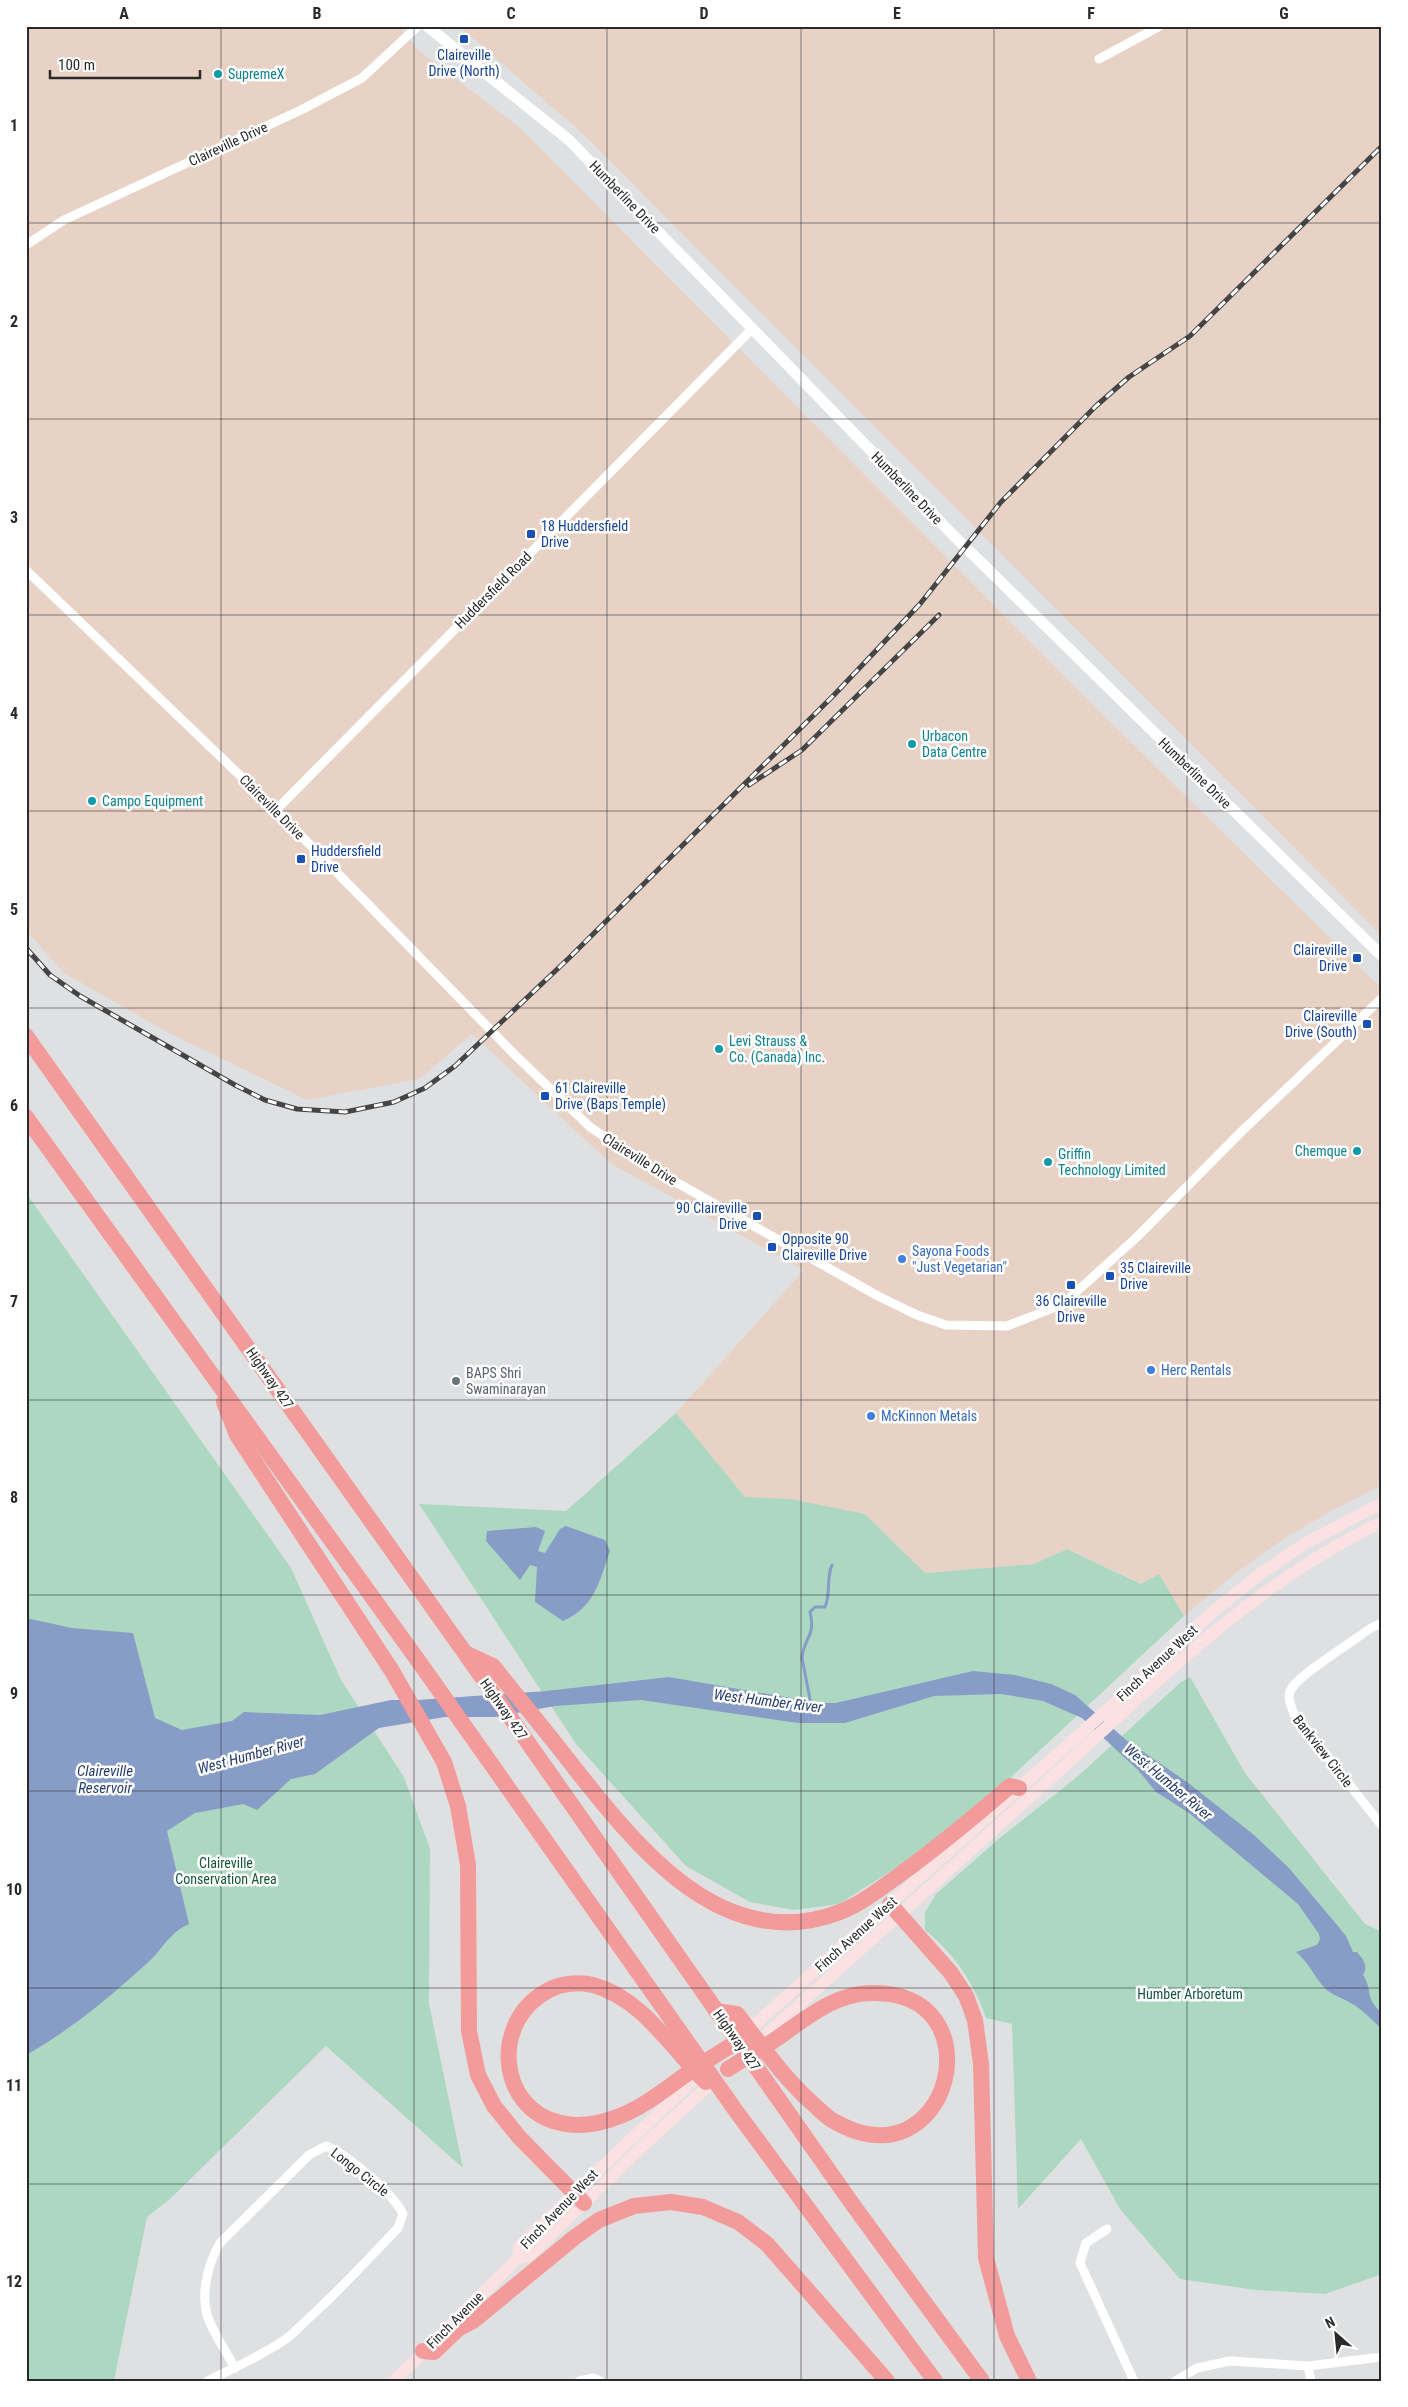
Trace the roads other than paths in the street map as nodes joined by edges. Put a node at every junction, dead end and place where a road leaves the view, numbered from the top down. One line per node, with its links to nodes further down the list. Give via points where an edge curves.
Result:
1 (418, 26): 5 (street, Claireville Drive, via 362,78 302,110 64,220)
2 (427, 26): 6 (street, Humberline Drive, via 569,140)
3 (1160, 26): 4 (street)
4 (1099, 59)
5 (26, 246)
6 (753, 328): 8 (street, Huddersfield Road); 9 (street, Humberline Drive, via 971,554)
7 (26, 570): 8 (street, Claireville Drive)
8 (276, 810): 10 (street, Claireville Drive, via 514,1054 590,1127 658,1172 878,1296 946,1325 1007,1326 1063,1304 1137,1237)
9 (1382, 956)
10 (1382, 998)
11 (26, 1036): 17 (highway, Highway 427)
12 (26, 1117): 13 (highway)
13 (215, 1379): 26 (highway); 27 (highway, via 237,1435 392,1671 444,1762 458,1806 468,1865 469,2031 478,2075 494,2106 519,2137)
14 (1382, 1503): 18 (main road, Finch Avenue West, via 1319,1536 1260,1574 1211,1613)
15 (1382, 1522): 20 (main road, Finch Avenue West, via 1312,1560 1211,1635 1071,1760)
16 (1382, 1623): 19 (street, Bankview Circle, via 1304,1676 1291,1688 1289,1700 1294,1714)
17 (465, 1653): 18 (highway, via 492,1666 630,1835 661,1866 708,1901 754,1919 784,1923 815,1920 853,1906 916,1863 1010,1786); 21 (highway, Highway 427)
18 (1019, 1788): 20 (main road, Finch Avenue West)
19 (1382, 1826)
20 (895, 1909): 22 (main road, Finch Avenue West); 23 (main road, Finch Avenue West); 41 (highway, via 952,1973 975,2020 981,2064 986,2258 1007,2336)
21 (716, 2011): 22 (highway, via 737,2014 788,2082 830,2119 851,2131 877,2134 909,2129 936,2104 945,2085 949,2062 942,2030 922,2006 899,1994 849,1996); 40 (highway, Highway 427)
22 (784, 2026): 24 (highway)
23 (735, 2043): 25 (highway)
24 (728, 2069): 27 (main road, Finch Avenue West)
25 (670, 2093): 26 (highway, via 620,2116 585,2126 560,2123 542,2116 520,2095 510,2072 508,2052 516,2020 530,2002 556,1987 593,1984 627,2001); 27 (main road, Finch Avenue West)
26 (736, 2111): 39 (highway)
27 (579, 2197): 29 (main road, Finch Avenue West, via 537,2229 520,2246); 29 (main road, Finch Avenue West, via 529,2256)
28 (1107, 2230): 42 (street, via 1086,2243 1080,2263)
29 (516, 2259): 30 (main road, Finch Avenue)
30 (423, 2351): 35 (main road, Finch Avenue); 38 (highway, via 434,2352 459,2328 473,2321 599,2220 634,2206 670,2202 702,2206 738,2222 767,2244)
31 (1382, 2358): 32 (street)
32 (1308, 2366): 43 (street, via 1230,2361 1197,2368); 44 (street)
33 (234, 2368): 33 (street, Longo Circle, via 284,2340 332,2297 398,2228 403,2214 393,2197 326,2146 309,2154 220,2243 212,2257 204,2296 208,2316); 34 (street, Longo Circle)
34 (208, 2381)
35 (394, 2381)
36 (579, 2381): 37 (street, via 593,2378)
37 (600, 2381)
38 (887, 2381)
39 (935, 2381)
40 (982, 2381)
41 (1029, 2381)
42 (1134, 2381)
43 (1175, 2381)
44 (1311, 2381)

